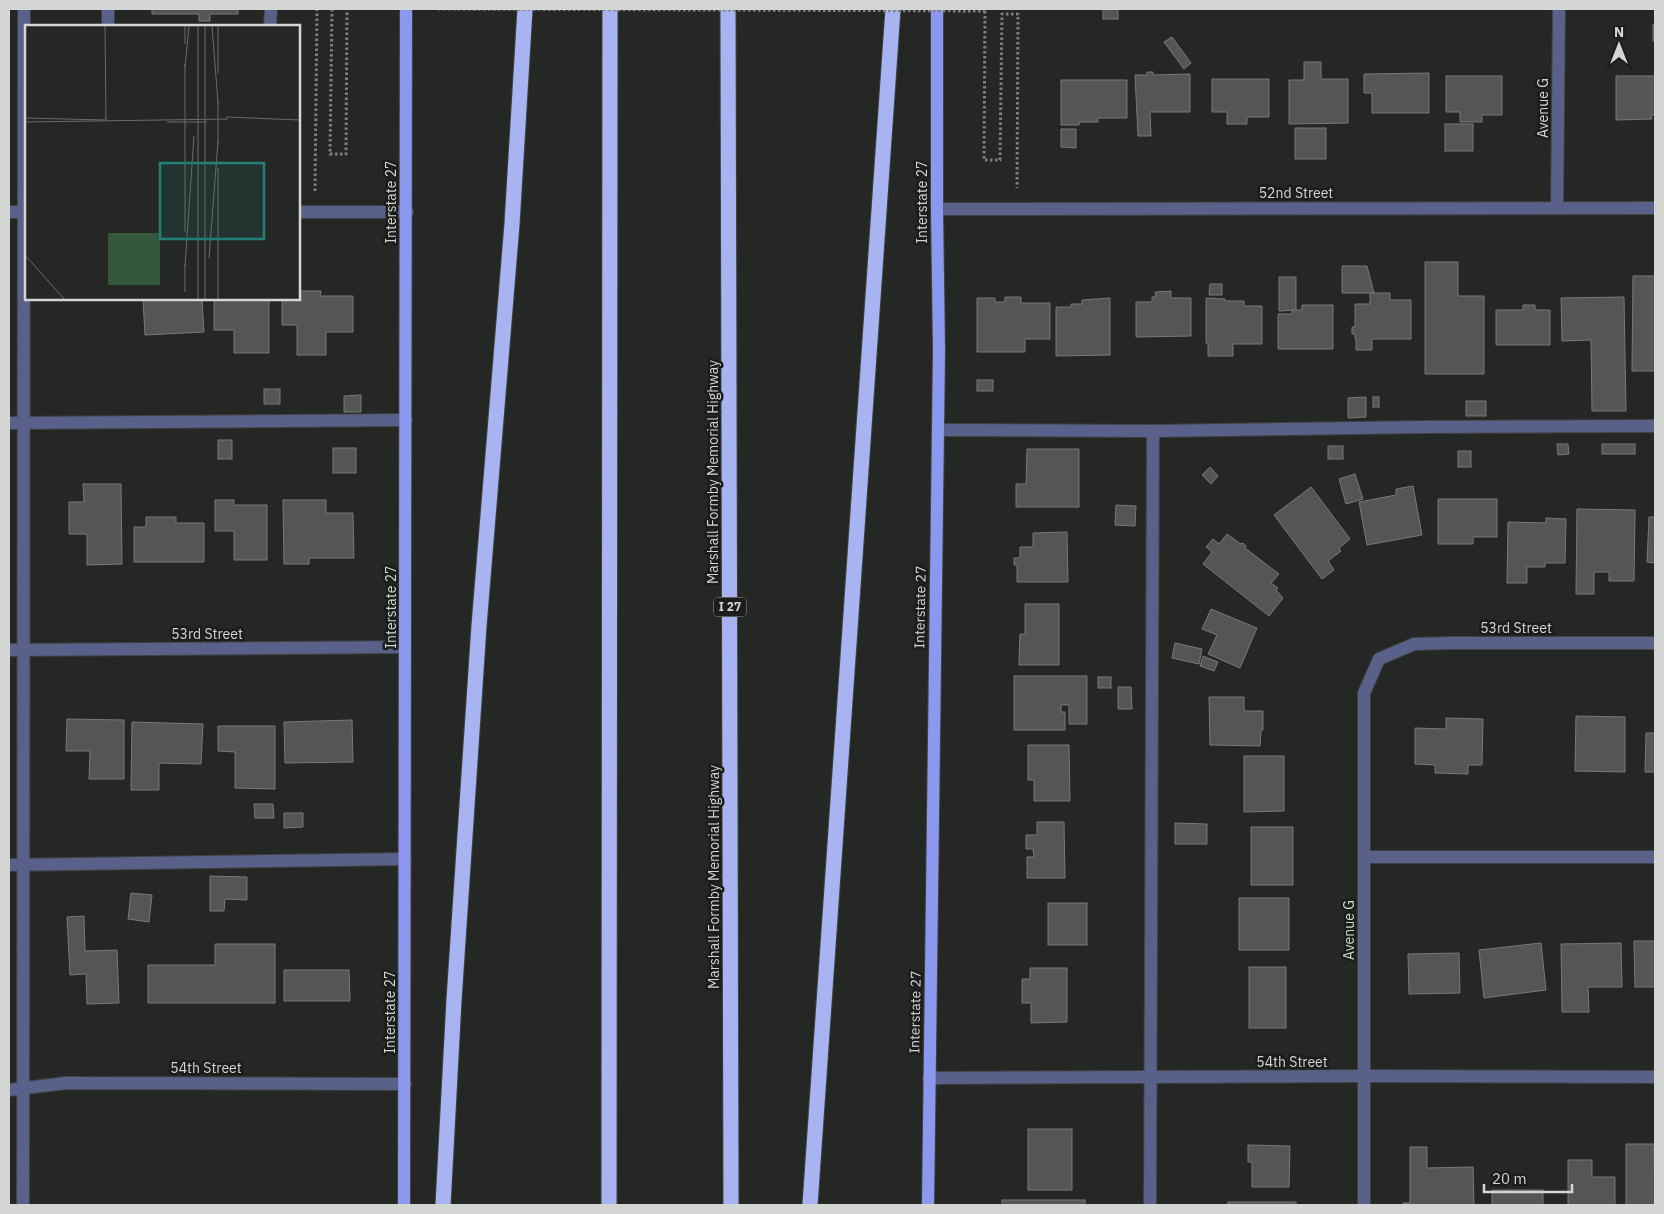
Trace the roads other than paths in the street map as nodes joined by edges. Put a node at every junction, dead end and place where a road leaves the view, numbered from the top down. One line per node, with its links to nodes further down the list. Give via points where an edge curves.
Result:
1 (24, 9): 17 (street)
2 (108, 9): 11 (street)
3 (271, 9): 12 (street)
4 (406, 9): 19 (main road, Interstate 27)
5 (525, 9): 45 (highway, via 512,224 478,636)
6 (610, 9): 46 (highway)
7 (728, 9): 47 (highway, Marshall Formby Memorial Highway / I 27)
8 (893, 9): 48 (highway)
9 (937, 9): 15 (main road, Interstate 27)
10 (1559, 9): 13 (street, Avenue G)
11 (108, 25)
12 (270, 25)
13 (1557, 208): 14 (street, 52nd Street); 15 (street, 52nd Street)
14 (1655, 208)
15 (937, 209): 24 (main road, Interstate 27)
16 (9, 212): 17 (street)
17 (25, 212): 22 (street)
18 (300, 212): 19 (street)
19 (407, 212): 20 (main road, Interstate 27)
20 (406, 420): 22 (street); 27 (main road, Interstate 27)
21 (9, 423): 22 (street)
22 (24, 423): 29 (street)
23 (1655, 426): 25 (street)
24 (938, 430): 25 (street); 39 (main road, Interstate 27)
25 (1153, 430): 37 (street)
26 (1655, 643): 30 (street, 53rd Street, via 1414,644)
27 (405, 647): 29 (street, 53rd Street); 33 (main road, Interstate 27)
28 (9, 650): 29 (street, 53rd Street)
29 (24, 650): 35 (street)
30 (1379, 659): 31 (street, Avenue G, via 1364,693)
31 (1364, 856): 32 (street); 36 (street, Avenue G)
32 (1655, 857)
33 (405, 859): 35 (street); 40 (main road, Interstate 27)
34 (9, 865): 35 (street)
35 (24, 865): 41 (street)
36 (1364, 1076): 37 (street, 54th Street); 38 (street, 54th Street); 51 (street, Avenue G)
37 (1150, 1077): 39 (street, 54th Street); 50 (street)
38 (1655, 1077)
39 (929, 1078): 49 (main road, Interstate 27)
40 (404, 1084): 41 (street, 54th Street, via 66,1083); 44 (main road, Interstate 27)
41 (24, 1088): 42 (street, 54th Street); 43 (street)
42 (9, 1090)
43 (23, 1205)
44 (404, 1205)
45 (443, 1205)
46 (609, 1205)
47 (731, 1205)
48 (810, 1205)
49 (928, 1205)
50 (1150, 1205)
51 (1364, 1205)

